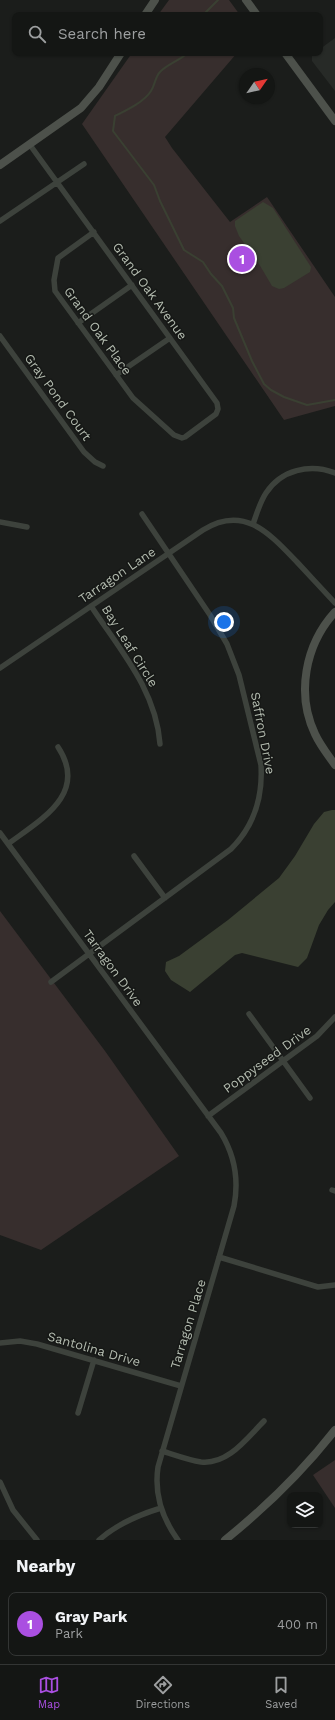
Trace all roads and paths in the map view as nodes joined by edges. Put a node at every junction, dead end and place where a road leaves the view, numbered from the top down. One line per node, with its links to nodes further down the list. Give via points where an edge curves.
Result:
1 (154, 0): 3 (street)
2 (246, 0): 4 (street)
3 (147, 12)
4 (255, 12)
5 (119, 56): 8 (street, via 86,102)
6 (287, 56): 7 (street)
7 (335, 121)
8 (30, 145): 10 (street); 11 (street, Grand Oak Avenue)
9 (84, 164): 11 (street)
10 (0, 165)
11 (58, 182): 12 (street); 13 (street, Grand Oak Avenue)
12 (0, 221)
13 (94, 232): 14 (street, Grand Oak Avenue); 15 (street, Grand Oak Place, via 60,256 55,270 55,291)
14 (132, 285): 15 (street); 17 (street, Grand Oak Avenue)
15 (78, 323): 18 (street, Grand Oak Place)
16 (0, 336): 20 (street, Gray Pond Court, via 84,452)
17 (170, 338): 18 (street); 19 (street, Grand Oak Avenue, via 215,400 218,409 216,414 194,431 185,437)
18 (116, 376): 19 (street, Grand Oak Place, via 136,402 170,433)
19 (178, 437)
20 (103, 466)
21 (335, 473): 24 (street, via 309,468 283,477 267,492)
22 (142, 514): 26 (street, Saffron Drive)
23 (0, 522): 25 (street)
24 (253, 524): 26 (street, Tarragon Lane, via 233,521 216,524); 27 (street, via 274,538)
25 (27, 527)
26 (169, 553): 28 (street, Tarragon Lane); 37 (street, Saffron Drive, via 212,618 233,657 244,692 262,779 256,809 240,838 227,852)
27 (335, 603)
28 (91, 606): 30 (street, Tarragon Lane); 31 (street, Bay Leaf Circle, via 145,687 158,724)
29 (335, 612): 33 (street, via 320,632 313,647 306,669 305,691 306,707 313,729 321,746)
30 (0, 668)
31 (160, 744)
32 (58, 747): 35 (street, via 67,773 66,790 61,800 50,813)
33 (335, 765)
34 (0, 833): 35 (street, Tarragon Drive)
35 (8, 844): 38 (street, Tarragon Drive)
36 (134, 856): 37 (street)
37 (165, 898): 38 (street, Saffron Drive)
38 (89, 954): 39 (street, Saffron Drive); 44 (street, Tarragon Drive)
39 (52, 982)
40 (249, 1014): 42 (street)
41 (335, 1017): 42 (street, Poppyseed Drive, via 321,1033)
42 (283, 1061): 43 (street); 44 (street, Poppyseed Drive)
43 (310, 1098)
44 (208, 1116): 45 (street, Tarragon Place, via 226,1141 236,1173 234,1206)
45 (219, 1257): 46 (street, via 318,1287); 49 (street, Tarragon Place)
46 (335, 1285)
47 (0, 1343): 48 (street, Santolina Drive, via 31,1343)
48 (94, 1360): 49 (street, Santolina Drive); 50 (street)
49 (181, 1386): 53 (street, Tarragon Place)
50 (78, 1413)
51 (264, 1421): 53 (street, via 231,1453 216,1461 196,1461)
52 (335, 1430): 59 (street, via 279,1493)
53 (162, 1451): 55 (street, Tarragon Place, via 157,1478)
54 (0, 1482): 56 (street, via 13,1510)
55 (161, 1508): 57 (street, via 128,1520); 58 (street, Tarragon Place, via 167,1524)
56 (37, 1540)
57 (99, 1540)
58 (178, 1540)
59 (225, 1540)

